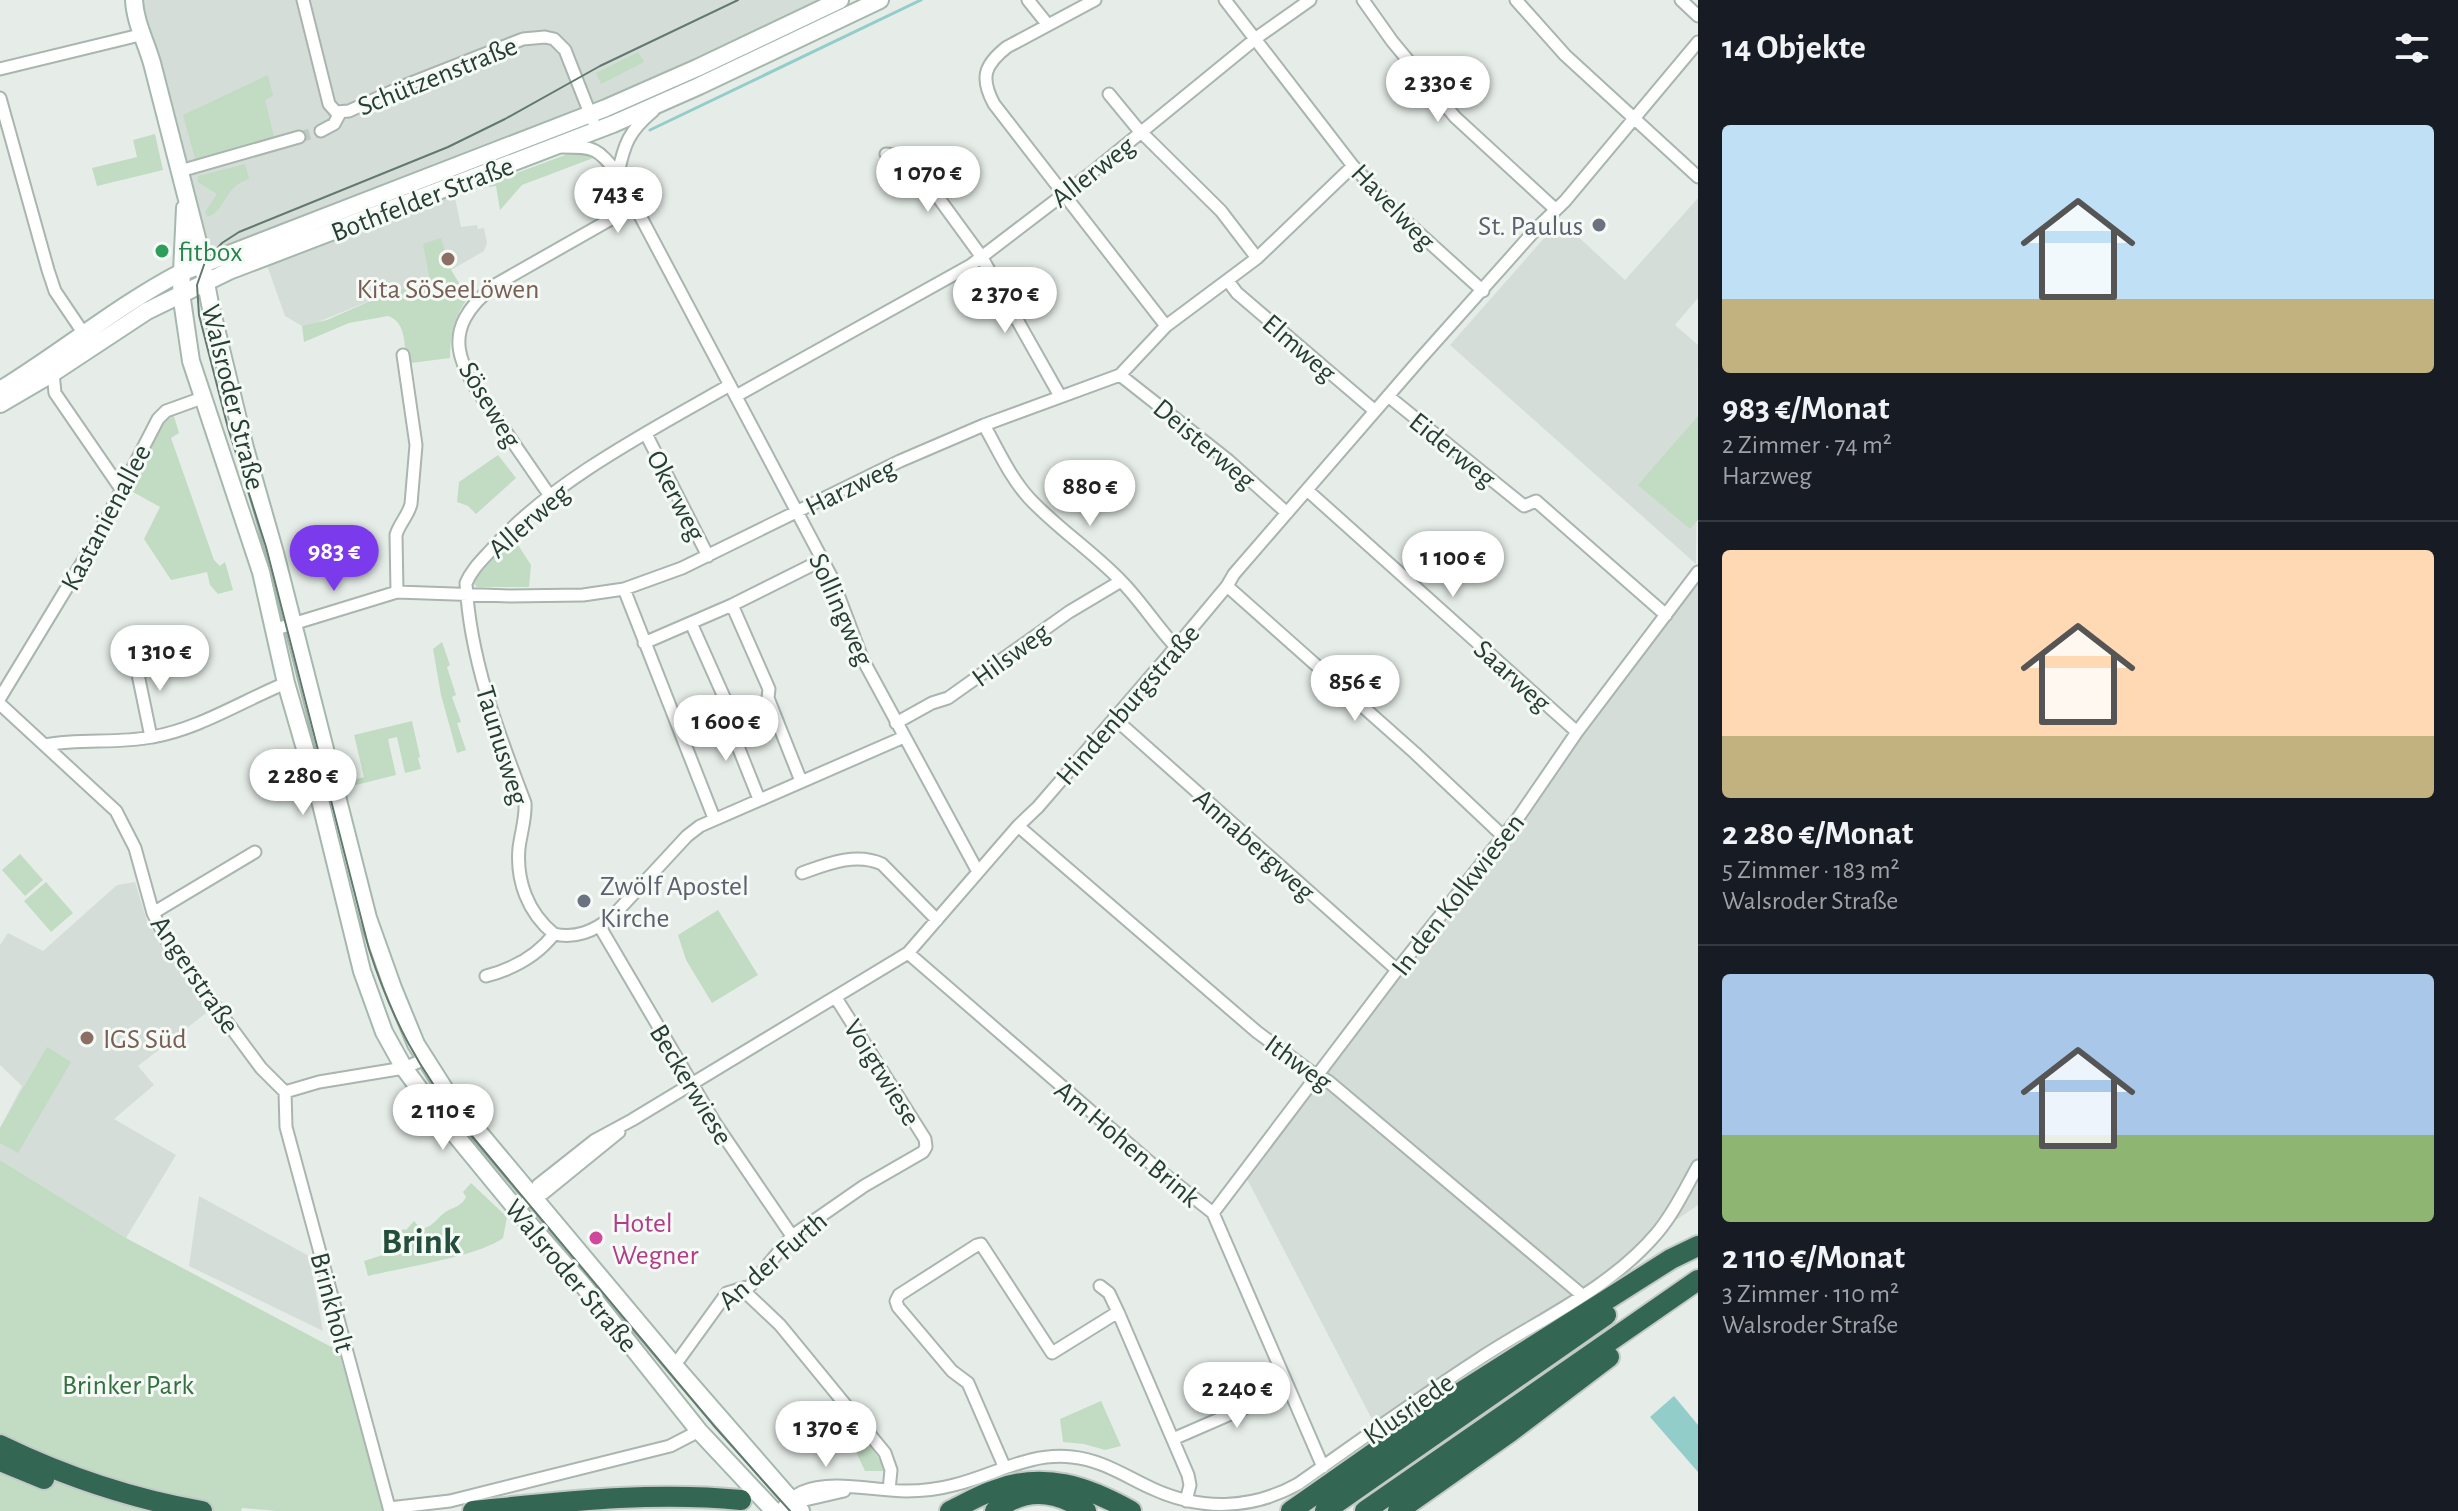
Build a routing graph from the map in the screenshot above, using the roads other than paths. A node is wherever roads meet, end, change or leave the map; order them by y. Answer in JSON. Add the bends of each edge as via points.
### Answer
{"nodes":[{"id":1,"x":136,"y":0,"type":"edge"},
{"id":2,"x":303,"y":0,"type":"edge"},
{"id":3,"x":840,"y":0,"type":"edge"},
{"id":4,"x":880,"y":0,"type":"edge"},
{"id":5,"x":1028,"y":0,"type":"edge"},
{"id":6,"x":1095,"y":0,"type":"edge"},
{"id":7,"x":1225,"y":0,"type":"edge"},
{"id":8,"x":1310,"y":0,"type":"edge"},
{"id":9,"x":1363,"y":0,"type":"edge"},
{"id":10,"x":1516,"y":0,"type":"edge"},
{"id":11,"x":1681,"y":0,"type":"edge"},
{"id":12,"x":1698,"y":16,"type":"edge"},
{"id":13,"x":1048,"y":25,"type":"junction"},
{"id":14,"x":144,"y":34,"type":"junction"},
{"id":15,"x":1255,"y":39,"type":"junction"},
{"id":16,"x":1698,"y":42,"type":"edge"},
{"id":17,"x":0,"y":69,"type":"edge"},
{"id":18,"x":1109,"y":94,"type":"dead end"},
{"id":19,"x":0,"y":98,"type":"edge"},
{"id":20,"x":663,"y":103,"type":"junction"},
{"id":21,"x":340,"y":113,"type":"junction"},
{"id":22,"x":590,"y":115,"type":"junction"},
{"id":23,"x":1634,"y":118,"type":"junction"},
{"id":24,"x":321,"y":131,"type":"tunnel mouth"},
{"id":25,"x":597,"y":131,"type":"junction"},
{"id":26,"x":1142,"y":132,"type":"junction"},
{"id":27,"x":299,"y":137,"type":"tunnel mouth"},
{"id":28,"x":558,"y":147,"type":"junction"},
{"id":29,"x":886,"y":154,"type":"dead end"},
{"id":30,"x":1353,"y":166,"type":"junction"},
{"id":31,"x":180,"y":171,"type":"junction"},
{"id":32,"x":618,"y":174,"type":"junction"},
{"id":33,"x":1698,"y":177,"type":"edge"},
{"id":34,"x":1064,"y":193,"type":"junction"},
{"id":35,"x":186,"y":195,"type":"junction"},
{"id":36,"x":634,"y":206,"type":"junction"},
{"id":37,"x":1555,"y":209,"type":"junction"},
{"id":38,"x":981,"y":256,"type":"junction"},
{"id":39,"x":1257,"y":258,"type":"junction"},
{"id":40,"x":202,"y":264,"type":"junction"},
{"id":41,"x":180,"y":273,"type":"junction"},
{"id":42,"x":206,"y":281,"type":"junction"},
{"id":43,"x":1228,"y":281,"type":"junction"},
{"id":44,"x":1483,"y":291,"type":"junction"},
{"id":45,"x":181,"y":293,"type":"junction"},
{"id":46,"x":1166,"y":326,"type":"junction"},
{"id":47,"x":84,"y":334,"type":"junction"},
{"id":48,"x":403,"y":355,"type":"dead end"},
{"id":49,"x":53,"y":373,"type":"junction"},
{"id":50,"x":1120,"y":375,"type":"junction"},
{"id":51,"x":0,"y":390,"type":"edge"},
{"id":52,"x":733,"y":390,"type":"junction"},
{"id":53,"x":1060,"y":396,"type":"junction"},
{"id":54,"x":1388,"y":396,"type":"junction"},
{"id":55,"x":202,"y":398,"type":"junction"},
{"id":56,"x":0,"y":404,"type":"edge"},
{"id":57,"x":1375,"y":411,"type":"junction"},
{"id":58,"x":984,"y":425,"type":"junction"},
{"id":59,"x":646,"y":434,"type":"junction"},
{"id":60,"x":121,"y":489,"type":"junction"},
{"id":61,"x":1307,"y":490,"type":"junction"},
{"id":62,"x":550,"y":496,"type":"junction"},
{"id":63,"x":797,"y":512,"type":"junction"},
{"id":64,"x":1287,"y":513,"type":"junction"},
{"id":65,"x":708,"y":556,"type":"junction"},
{"id":66,"x":822,"y":560,"type":"junction"},
{"id":67,"x":1698,"y":572,"type":"edge"},
{"id":68,"x":1121,"y":581,"type":"junction"},
{"id":69,"x":1227,"y":586,"type":"junction"},
{"id":70,"x":624,"y":589,"type":"junction"},
{"id":71,"x":397,"y":592,"type":"junction"},
{"id":72,"x":467,"y":593,"type":"junction"},
{"id":73,"x":732,"y":605,"type":"junction"},
{"id":74,"x":1666,"y":615,"type":"junction"},
{"id":75,"x":691,"y":623,"type":"junction"},
{"id":76,"x":294,"y":625,"type":"junction"},
{"id":77,"x":273,"y":630,"type":"junction"},
{"id":78,"x":644,"y":643,"type":"junction"},
{"id":79,"x":1176,"y":647,"type":"junction"},
{"id":80,"x":134,"y":655,"type":"dead end"},
{"id":81,"x":286,"y":683,"type":"junction"},
{"id":82,"x":0,"y":701,"type":"edge"},
{"id":83,"x":1114,"y":718,"type":"junction"},
{"id":84,"x":896,"y":723,"type":"junction"},
{"id":85,"x":1577,"y":732,"type":"junction"},
{"id":86,"x":151,"y":737,"type":"junction"},
{"id":87,"x":904,"y":737,"type":"junction"},
{"id":88,"x":45,"y":745,"type":"junction"},
{"id":89,"x":801,"y":781,"type":"junction"},
{"id":90,"x":759,"y":799,"type":"junction"},
{"id":91,"x":714,"y":818,"type":"junction"},
{"id":92,"x":1018,"y":826,"type":"junction"},
{"id":93,"x":1504,"y":837,"type":"junction"},
{"id":94,"x":255,"y":852,"type":"dead end"},
{"id":95,"x":978,"y":872,"type":"junction"},
{"id":96,"x":802,"y":873,"type":"dead end"},
{"id":97,"x":153,"y":913,"type":"junction"},
{"id":98,"x":937,"y":920,"type":"junction"},
{"id":99,"x":600,"y":927,"type":"junction"},
{"id":100,"x":554,"y":934,"type":"junction"},
{"id":101,"x":908,"y":953,"type":"junction"},
{"id":102,"x":1397,"y":970,"type":"junction"},
{"id":103,"x":486,"y":976,"type":"dead end"},
{"id":104,"x":836,"y":998,"type":"junction"},
{"id":105,"x":425,"y":1059,"type":"junction"},
{"id":106,"x":404,"y":1068,"type":"junction"},
{"id":107,"x":1318,"y":1076,"type":"junction"},
{"id":108,"x":692,"y":1084,"type":"junction"},
{"id":109,"x":285,"y":1092,"type":"junction"},
{"id":110,"x":926,"y":1147,"type":"joint"},
{"id":111,"x":1698,"y":1166,"type":"edge"},
{"id":112,"x":534,"y":1195,"type":"junction"},
{"id":113,"x":517,"y":1210,"type":"junction"},
{"id":114,"x":1213,"y":1213,"type":"junction"},
{"id":115,"x":792,"y":1236,"type":"junction"},
{"id":116,"x":1698,"y":1249,"type":"edge"},
{"id":117,"x":1698,"y":1280,"type":"edge"},
{"id":118,"x":1100,"y":1286,"type":"dead end"},
{"id":119,"x":742,"y":1289,"type":"junction"},
{"id":120,"x":1698,"y":1289,"type":"edge"},
{"id":121,"x":1582,"y":1295,"type":"junction"},
{"id":122,"x":1118,"y":1312,"type":"junction"},
{"id":123,"x":673,"y":1364,"type":"junction"},
{"id":124,"x":1288,"y":1389,"type":"junction"},
{"id":125,"x":699,"y":1431,"type":"junction"},
{"id":126,"x":1173,"y":1439,"type":"junction"},
{"id":127,"x":0,"y":1445,"type":"edge"},
{"id":128,"x":0,"y":1461,"type":"edge"},
{"id":129,"x":1004,"y":1466,"type":"junction"},
{"id":130,"x":1323,"y":1467,"type":"junction"},
{"id":131,"x":860,"y":1488,"type":"junction"},
{"id":132,"x":889,"y":1490,"type":"junction"},
{"id":133,"x":837,"y":1493,"type":"junction"},
{"id":134,"x":741,"y":1500,"type":"dead end"},
{"id":135,"x":1186,"y":1501,"type":"junction"},
{"id":136,"x":787,"y":1508,"type":"edge"},
{"id":137,"x":1293,"y":1508,"type":"edge"},
{"id":138,"x":390,"y":1509,"type":"edge"},
{"id":139,"x":140,"y":1511,"type":"edge"},
{"id":140,"x":202,"y":1511,"type":"edge"},
{"id":141,"x":473,"y":1511,"type":"edge"},
{"id":142,"x":817,"y":1511,"type":"edge"},
{"id":143,"x":950,"y":1511,"type":"edge"},
{"id":144,"x":995,"y":1511,"type":"edge"},
{"id":145,"x":1086,"y":1511,"type":"edge"},
{"id":146,"x":1131,"y":1511,"type":"edge"},
{"id":147,"x":1325,"y":1511,"type":"edge"},
{"id":148,"x":1365,"y":1511,"type":"edge"},
{"id":149,"x":1398,"y":1511,"type":"edge"}],
"edges":[{"from":1,"to":14,"type":"main road","name":"Walsroder Straße","via":[[147,23]]},
{"from":2,"to":21,"type":"street","name":"Schützenstraße","via":[[329,104]]},
{"from":3,"to":22,"type":"main road","name":"Bothfelder Straße"},
{"from":4,"to":20,"type":"main road","name":"Bothfelder Straße"},
{"from":5,"to":13,"type":"street"},
{"from":6,"to":13,"type":"street"},
{"from":7,"to":15,"type":"street","name":"Havelweg"},
{"from":8,"to":15,"type":"street","name":"Allerweg"},
{"from":9,"to":37,"type":"street","via":[[1455,117]]},
{"from":10,"to":23,"type":"street","via":[[1565,55]]},
{"from":11,"to":12,"type":"street"},
{"from":13,"to":34,"type":"street","via":[[996,56],[984,78],[994,104]]},
{"from":14,"to":17,"type":"street"},
{"from":14,"to":31,"type":"main road","name":"Walsroder Straße"},
{"from":15,"to":26,"type":"street","name":"Allerweg"},
{"from":15,"to":30,"type":"street","name":"Havelweg"},
{"from":16,"to":23,"type":"street"},
{"from":18,"to":26,"type":"street"},
{"from":19,"to":47,"type":"street","via":[[55,291]]},
{"from":20,"to":25,"type":"main road","name":"Bothfelder Straße"},
{"from":20,"to":32,"type":"street","via":[[631,132]]},
{"from":21,"to":22,"type":"street","name":"Schützenstraße","via":[[535,37],[554,39],[565,50]]},
{"from":21,"to":24,"type":"street"},
{"from":22,"to":25,"type":"street","name":"Schützenstraße"},
{"from":22,"to":40,"type":"main road","name":"Bothfelder Straße"},
{"from":23,"to":33,"type":"street"},
{"from":23,"to":37,"type":"street","name":"Hindenburgstraße"},
{"from":25,"to":28,"type":"main road","name":"Bothfelder Straße"},
{"from":26,"to":34,"type":"street","name":"Allerweg"},
{"from":26,"to":39,"type":"street","via":[[1221,211]]},
{"from":27,"to":31,"type":"street"},
{"from":28,"to":32,"type":"street","name":"Sollingweg","via":[[589,147]]},
{"from":28,"to":42,"type":"main road","name":"Bothfelder Straße"},
{"from":29,"to":38,"type":"street","via":[[908,156]]},
{"from":30,"to":39,"type":"street","name":"Harzweg"},
{"from":30,"to":44,"type":"street","name":"Havelweg"},
{"from":31,"to":35,"type":"main road","name":"Walsroder Straße"},
{"from":32,"to":36,"type":"street","name":"Sollingweg"},
{"from":34,"to":38,"type":"street","name":"Allerweg"},
{"from":34,"to":46,"type":"street"},
{"from":35,"to":40,"type":"main road","name":"Walsroder Straße"},
{"from":35,"to":41,"type":"main road","name":"Walsroder Straße"},
{"from":36,"to":52,"type":"street","name":"Sollingweg"},
{"from":36,"to":62,"type":"street","name":"Söseweg","via":[[495,285],[461,327],[459,353],[468,377]]},
{"from":37,"to":44,"type":"street","name":"Hindenburgstraße"},
{"from":38,"to":52,"type":"street","name":"Allerweg","via":[[956,275]]},
{"from":38,"to":53,"type":"street"},
{"from":39,"to":43,"type":"street","name":"Harzweg"},
{"from":40,"to":41,"type":"main road","name":"Bothfelder Straße"},
{"from":40,"to":42,"type":"main road","name":"Walsroder Straße"},
{"from":41,"to":45,"type":"main road","name":"Walsroder Straße"},
{"from":41,"to":47,"type":"main road","name":"Bothfelder Straße"},
{"from":42,"to":45,"type":"main road","name":"Bothfelder Straße"},
{"from":42,"to":76,"type":"main road","name":"Walsroder Straße"},
{"from":43,"to":46,"type":"street","name":"Harzweg"},
{"from":43,"to":57,"type":"street","name":"Elmweg"},
{"from":44,"to":54,"type":"street","name":"Hindenburgstraße"},
{"from":45,"to":49,"type":"main road","name":"Bothfelder Straße"},
{"from":45,"to":55,"type":"main road","name":"Walsroder Straße"},
{"from":46,"to":50,"type":"street","name":"Harzweg"},
{"from":47,"to":51,"type":"main road","name":"Bothfelder Straße"},
{"from":48,"to":71,"type":"street","via":[[416,445],[409,513],[396,535]]},
{"from":49,"to":56,"type":"main road","name":"Bothfelder Straße"},
{"from":49,"to":60,"type":"street","via":[[55,393]]},
{"from":50,"to":53,"type":"street","name":"Harzweg"},
{"from":50,"to":64,"type":"street","name":"Deisterweg"},
{"from":52,"to":59,"type":"street","name":"Allerweg"},
{"from":52,"to":63,"type":"street","name":"Sollingweg"},
{"from":53,"to":58,"type":"street","name":"Harzweg"},
{"from":54,"to":57,"type":"street","name":"Hindenburgstraße"},
{"from":54,"to":74,"type":"street","name":"Eiderweg","via":[[1524,506],[1536,501]]},
{"from":55,"to":60,"type":"street","name":"Kastanienallee","via":[[163,413]]},
{"from":55,"to":77,"type":"main road","name":"Walsroder Straße","via":[[253,546]]},
{"from":57,"to":61,"type":"street","name":"Hindenburgstraße"},
{"from":58,"to":63,"type":"street","name":"Harzweg"},
{"from":58,"to":68,"type":"street","via":[[1029,497]]},
{"from":59,"to":62,"type":"street","name":"Allerweg"},
{"from":59,"to":65,"type":"street","name":"Okerweg"},
{"from":60,"to":82,"type":"street","name":"Kastanienallee"},
{"from":61,"to":64,"type":"street","name":"Hindenburgstraße"},
{"from":61,"to":85,"type":"street","name":"Saarweg"},
{"from":62,"to":72,"type":"street","name":"Allerweg","via":[[506,532],[470,573]]},
{"from":63,"to":65,"type":"street","name":"Harzweg"},
{"from":63,"to":66,"type":"street","name":"Sollingweg"},
{"from":64,"to":69,"type":"street","name":"Hindenburgstraße"},
{"from":65,"to":70,"type":"street","name":"Harzweg"},
{"from":66,"to":73,"type":"street"},
{"from":66,"to":84,"type":"street","name":"Sollingweg","via":[[862,658]]},
{"from":67,"to":74,"type":"street","name":"In den Kolkwiesen"},
{"from":68,"to":79,"type":"street"},
{"from":68,"to":84,"type":"street","name":"Hilsweg","via":[[948,698]]},
{"from":69,"to":79,"type":"street","name":"Hindenburgstraße"},
{"from":69,"to":93,"type":"street"},
{"from":70,"to":72,"type":"street","name":"Harzweg","via":[[557,596]]},
{"from":70,"to":78,"type":"street"},
{"from":71,"to":72,"type":"street","name":"Harzweg"},
{"from":71,"to":76,"type":"street","name":"Harzweg"},
{"from":72,"to":100,"type":"street","name":"Taunusweg","via":[[480,673],[525,803],[520,876],[529,905]]},
{"from":73,"to":75,"type":"street"},
{"from":73,"to":89,"type":"street"},
{"from":74,"to":85,"type":"street","name":"In den Kolkwiesen"},
{"from":75,"to":78,"type":"street"},
{"from":75,"to":90,"type":"street","via":[[728,706],[725,714]]},
{"from":76,"to":77,"type":"street","name":"Harzweg"},
{"from":76,"to":105,"type":"main road","name":"Walsroder Straße","via":[[375,941]]},
{"from":77,"to":81,"type":"main road","name":"Walsroder Straße"},
{"from":78,"to":91,"type":"street"},
{"from":79,"to":83,"type":"street","name":"Hindenburgstraße"},
{"from":80,"to":86,"type":"street"},
{"from":81,"to":86,"type":"street"},
{"from":81,"to":106,"type":"main road","name":"Walsroder Straße","via":[[369,994]]},
{"from":82,"to":88,"type":"street","name":"Angerstraße"},
{"from":83,"to":92,"type":"street","name":"Hindenburgstraße"},
{"from":83,"to":102,"type":"street","name":"Annabergweg"},
{"from":84,"to":87,"type":"street","name":"Sollingweg"},
{"from":85,"to":93,"type":"street","name":"In den Kolkwiesen"},
{"from":86,"to":88,"type":"street"},
{"from":87,"to":89,"type":"street"},
{"from":87,"to":95,"type":"street","name":"Sollingweg"},
{"from":88,"to":97,"type":"street","name":"Angerstraße","via":[[109,803],[124,824]]},
{"from":89,"to":90,"type":"street"},
{"from":90,"to":91,"type":"street"},
{"from":91,"to":99,"type":"street","via":[[687,836]]},
{"from":92,"to":95,"type":"street","name":"Hindenburgstraße"},
{"from":92,"to":107,"type":"street","name":"Ithweg","via":[[1257,1032]]},
{"from":93,"to":102,"type":"street","name":"In den Kolkwiesen"},
{"from":94,"to":97,"type":"street"},
{"from":95,"to":98,"type":"street","name":"Hindenburgstraße"},
{"from":96,"to":98,"type":"street","via":[[843,860],[875,860]]},
{"from":97,"to":109,"type":"street","name":"Angerstraße","via":[[194,978]]},
{"from":98,"to":101,"type":"street","name":"Hindenburgstraße"},
{"from":99,"to":100,"type":"street","via":[[566,937]]},
{"from":99,"to":108,"type":"street","name":"Beckerwiese"},
{"from":100,"to":103,"type":"street","via":[[527,959]]},
{"from":101,"to":104,"type":"street","name":"Hindenburgstraße"},
{"from":101,"to":114,"type":"street","name":"Am Hohen Brink"},
{"from":102,"to":107,"type":"street","name":"In den Kolkwiesen"},
{"from":104,"to":108,"type":"street","name":"Hindenburgstraße"},
{"from":104,"to":110,"type":"street","name":"Voigtwiese"},
{"from":105,"to":106,"type":"street"},
{"from":105,"to":112,"type":"main road","name":"Walsroder Straße","via":[[451,1099]]},
{"from":106,"to":109,"type":"street"},
{"from":106,"to":113,"type":"main road","name":"Walsroder Straße"},
{"from":107,"to":114,"type":"street","name":"In den Kolkwiesen"},
{"from":107,"to":121,"type":"street","name":"Ithweg"},
{"from":108,"to":112,"type":"street","name":"Hindenburgstraße","via":[[605,1133],[538,1185]]},
{"from":108,"to":115,"type":"street","name":"Beckerwiese"},
{"from":109,"to":138,"type":"street","name":"Brinkholt","via":[[286,1127]]},
{"from":110,"to":115,"type":"street","name":"An der Furth"},
{"from":111,"to":121,"type":"street","name":"Klusriede","via":[[1656,1234]]},
{"from":112,"to":113,"type":"street","name":"Hindenburgstraße"},
{"from":112,"to":123,"type":"main road","name":"Walsroder Straße"},
{"from":113,"to":125,"type":"main road","name":"Walsroder Straße"},
{"from":114,"to":124,"type":"street","name":"Am Hohen Brink"},
{"from":115,"to":119,"type":"street","name":"An der Furth"},
{"from":116,"to":137,"type":"highway","via":[[1671,1259],[1458,1394]]},
{"from":116,"to":147,"type":"highway"},
{"from":117,"to":148,"type":"highway"},
{"from":118,"to":122,"type":"street"},
{"from":119,"to":123,"type":"street","name":"An der Furth","via":[[727,1293]]},
{"from":119,"to":132,"type":"street","via":[[780,1325],[885,1453],[891,1470]]},
{"from":120,"to":149,"type":"highway"},
{"from":121,"to":130,"type":"street","name":"Klusriede"},
{"from":122,"to":126,"type":"street"},
{"from":122,"to":129,"type":"street","via":[[1052,1353],[981,1244],[899,1295],[898,1307],[968,1383]]},
{"from":123,"to":136,"type":"main road","name":"Walsroder Straße"},
{"from":124,"to":126,"type":"street"},
{"from":124,"to":130,"type":"street","name":"Am Hohen Brink"},
{"from":125,"to":136,"type":"main road","name":"Walsroder Straße"},
{"from":125,"to":138,"type":"street","via":[[670,1446],[464,1497]]},
{"from":126,"to":135,"type":"street","via":[[1188,1475]]},
{"from":127,"to":140,"type":"highway","via":[[112,1489]]},
{"from":128,"to":139,"type":"highway"},
{"from":129,"to":132,"type":"street","name":"Klusriede","via":[[955,1485]]},
{"from":129,"to":135,"type":"street","name":"Klusriede","via":[[1036,1458],[1085,1459]]},
{"from":130,"to":135,"type":"street","name":"Klusriede","via":[[1284,1492],[1252,1502]]},
{"from":131,"to":132,"type":"street","name":"Klusriede"},
{"from":131,"to":133,"type":"street","name":"Klusriede"},
{"from":131,"to":136,"type":"street","name":"Klusriede","via":[[805,1491]]},
{"from":133,"to":136,"type":"street","name":"Klusriede"},
{"from":133,"to":142,"type":"street","name":"Klusriede"},
{"from":134,"to":141,"type":"highway","via":[[612,1498]]},
{"from":143,"to":146,"type":"highway","via":[[1001,1488],[1044,1481],[1073,1484]]},
{"from":144,"to":145,"type":"highway","via":[[1019,1496],[1043,1493]]}]}
